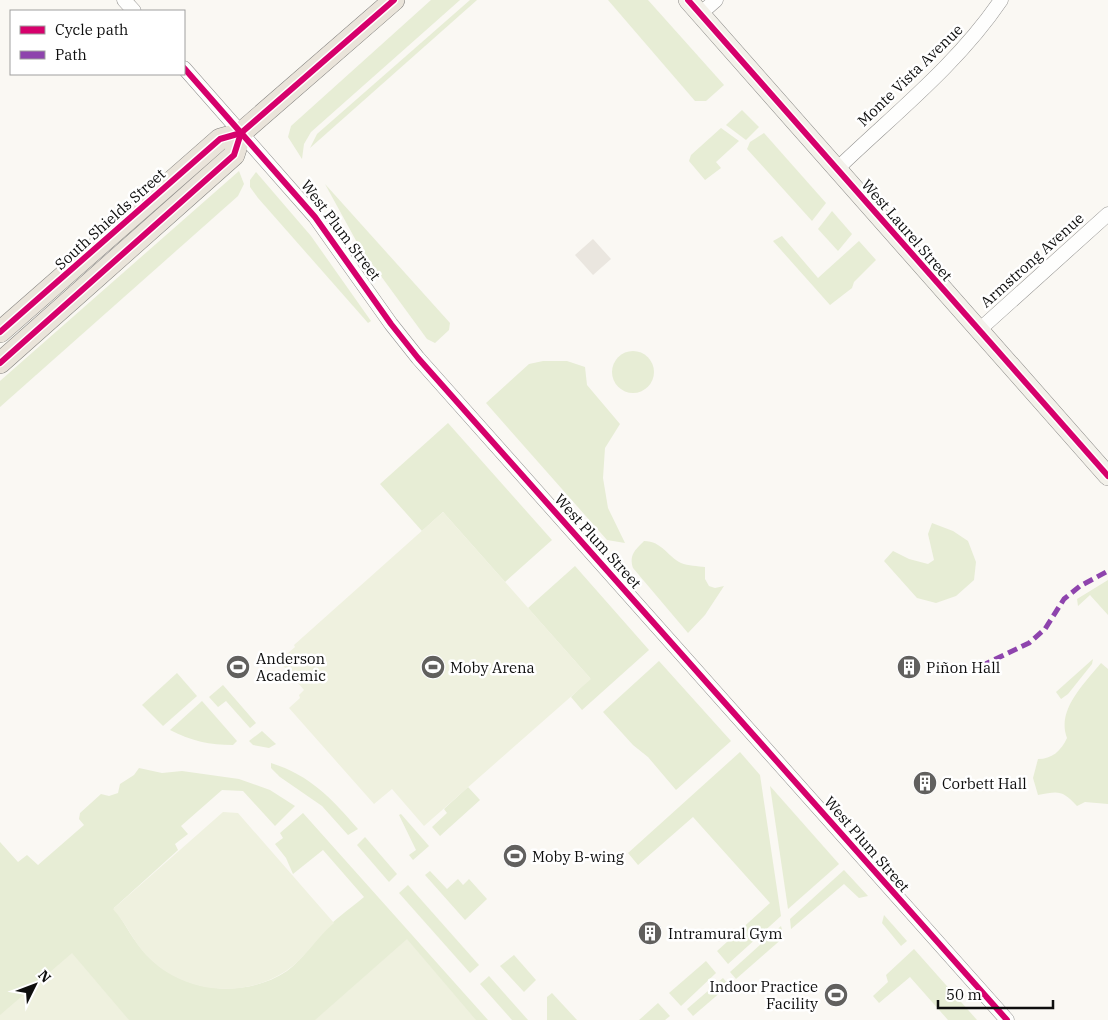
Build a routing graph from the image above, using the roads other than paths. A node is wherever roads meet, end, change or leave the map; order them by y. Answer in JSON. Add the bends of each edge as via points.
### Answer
{"nodes":[{"id":1,"x":124,"y":0,"type":"edge"},
{"id":2,"x":394,"y":0,"type":"edge"},
{"id":3,"x":688,"y":0,"type":"edge"},
{"id":4,"x":716,"y":0,"type":"edge"},
{"id":5,"x":1001,"y":0,"type":"edge"},
{"id":6,"x":133,"y":10,"type":"edge"},
{"id":7,"x":700,"y":14,"type":"junction"},
{"id":8,"x":185,"y":69,"type":"edge"},
{"id":9,"x":241,"y":133,"type":"junction"},
{"id":10,"x":836,"y":169,"type":"junction"},
{"id":11,"x":1108,"y":214,"type":"edge"},
{"id":12,"x":978,"y":331,"type":"junction"},
{"id":13,"x":0,"y":332,"type":"edge"},
{"id":14,"x":0,"y":363,"type":"edge"},
{"id":15,"x":1108,"y":476,"type":"edge"},
{"id":16,"x":1006,"y":1020,"type":"edge"}],
"edges":[{"from":1,"to":6,"type":"street"},
{"from":2,"to":9,"type":"main road","name":"South Shields Street"},
{"from":3,"to":7,"type":"main road","name":"West Laurel Street"},
{"from":4,"to":7,"type":"street"},
{"from":5,"to":10,"type":"street","name":"Monte Vista Avenue","via":[[959,54]]},
{"from":7,"to":10,"type":"main road","name":"West Laurel Street"},
{"from":8,"to":9,"type":"street","name":"West Plum Street"},
{"from":9,"to":13,"type":"main road","name":"South Shields Street","via":[[220,138]]},
{"from":9,"to":14,"type":"main road","name":"South Shields Street","via":[[234,155]]},
{"from":9,"to":16,"type":"street","name":"West Plum Street","via":[[315,217],[418,358]]},
{"from":10,"to":12,"type":"main road","name":"West Laurel Street"},
{"from":11,"to":12,"type":"street","name":"Armstrong Avenue"},
{"from":12,"to":15,"type":"main road","name":"West Laurel Street"}]}
